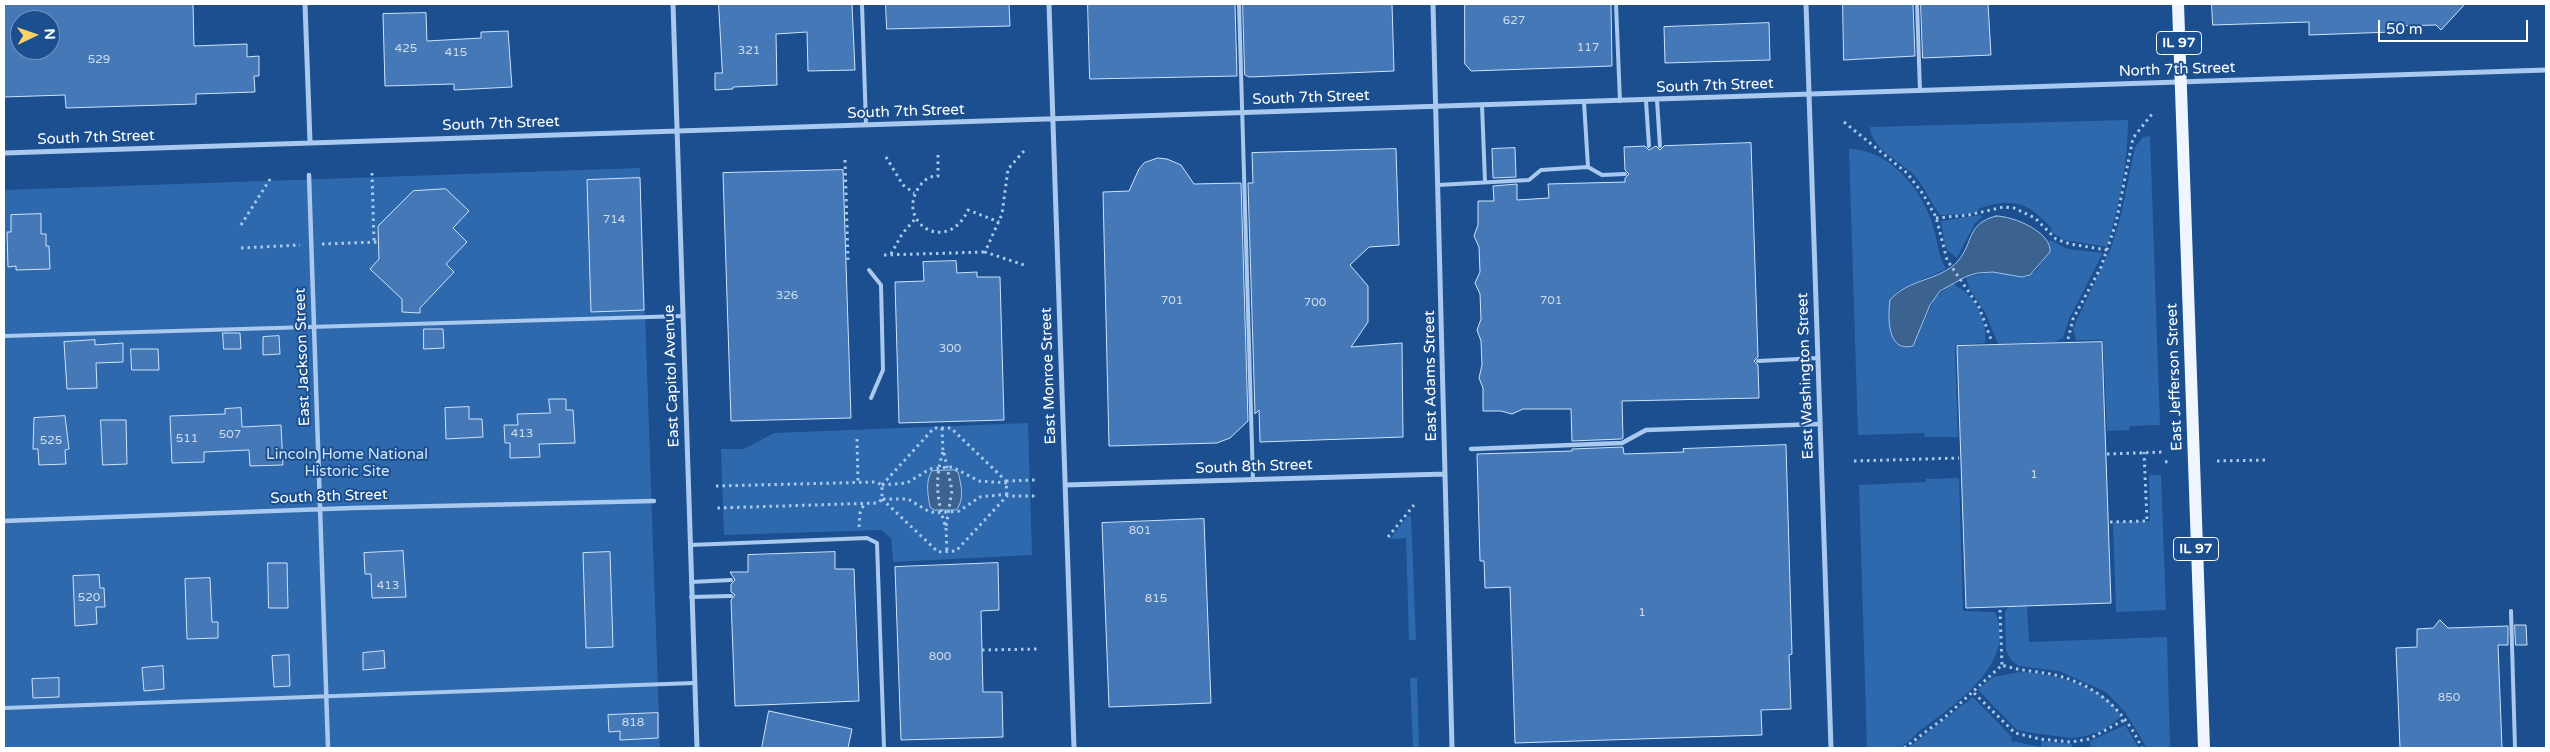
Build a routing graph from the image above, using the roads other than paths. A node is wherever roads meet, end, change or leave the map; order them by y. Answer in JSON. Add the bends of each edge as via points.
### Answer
{"nodes":[{"id":1,"x":305,"y":4,"type":"edge"},
{"id":2,"x":673,"y":4,"type":"edge"},
{"id":3,"x":862,"y":4,"type":"edge"},
{"id":4,"x":1050,"y":4,"type":"edge"},
{"id":5,"x":1239,"y":4,"type":"edge"},
{"id":6,"x":1433,"y":4,"type":"edge"},
{"id":7,"x":1616,"y":4,"type":"edge"},
{"id":8,"x":1806,"y":4,"type":"edge"},
{"id":9,"x":1917,"y":4,"type":"edge"},
{"id":10,"x":2178,"y":4,"type":"edge"},
{"id":11,"x":2546,"y":70,"type":"edge"},
{"id":12,"x":2181,"y":83,"type":"junction"},
{"id":13,"x":1920,"y":91,"type":"junction"},
{"id":14,"x":1809,"y":95,"type":"junction"},
{"id":15,"x":1657,"y":100,"type":"junction"},
{"id":16,"x":1620,"y":101,"type":"junction"},
{"id":17,"x":1646,"y":101,"type":"junction"},
{"id":18,"x":1584,"y":102,"type":"junction"},
{"id":19,"x":1482,"y":105,"type":"junction"},
{"id":20,"x":1436,"y":107,"type":"junction"},
{"id":21,"x":1242,"y":113,"type":"junction"},
{"id":22,"x":1053,"y":119,"type":"junction"},
{"id":23,"x":866,"y":126,"type":"junction"},
{"id":24,"x":677,"y":132,"type":"junction"},
{"id":25,"x":310,"y":142,"type":"junction"},
{"id":26,"x":1649,"y":146,"type":"dead end"},
{"id":27,"x":1660,"y":146,"type":"dead end"},
{"id":28,"x":4,"y":153,"type":"edge"},
{"id":29,"x":1588,"y":167,"type":"junction"},
{"id":30,"x":1625,"y":174,"type":"dead end"},
{"id":31,"x":309,"y":175,"type":"dead end"},
{"id":32,"x":1485,"y":182,"type":"junction"},
{"id":33,"x":1438,"y":185,"type":"junction"},
{"id":34,"x":869,"y":270,"type":"dead end"},
{"id":35,"x":682,"y":316,"type":"junction"},
{"id":36,"x":314,"y":327,"type":"junction"},
{"id":37,"x":4,"y":336,"type":"edge"},
{"id":38,"x":1818,"y":358,"type":"junction"},
{"id":39,"x":1758,"y":361,"type":"dead end"},
{"id":40,"x":871,"y":398,"type":"dead end"},
{"id":41,"x":1820,"y":424,"type":"junction"},
{"id":42,"x":1471,"y":449,"type":"dead end"},
{"id":43,"x":1445,"y":474,"type":"junction"},
{"id":44,"x":1253,"y":480,"type":"junction"},
{"id":45,"x":1065,"y":485,"type":"junction"},
{"id":46,"x":654,"y":501,"type":"dead end"},
{"id":47,"x":321,"y":510,"type":"junction"},
{"id":48,"x":4,"y":521,"type":"edge"},
{"id":49,"x":690,"y":545,"type":"junction"},
{"id":50,"x":731,"y":580,"type":"dead end"},
{"id":51,"x":691,"y":582,"type":"junction"},
{"id":52,"x":731,"y":596,"type":"dead end"},
{"id":53,"x":691,"y":598,"type":"junction"},
{"id":54,"x":2511,"y":611,"type":"dead end"},
{"id":55,"x":694,"y":683,"type":"junction"},
{"id":56,"x":326,"y":697,"type":"junction"},
{"id":57,"x":4,"y":708,"type":"edge"},
{"id":58,"x":328,"y":748,"type":"edge"},
{"id":59,"x":697,"y":748,"type":"edge"},
{"id":60,"x":884,"y":748,"type":"edge"},
{"id":61,"x":1074,"y":748,"type":"edge"},
{"id":62,"x":1452,"y":748,"type":"edge"},
{"id":63,"x":1831,"y":748,"type":"edge"},
{"id":64,"x":2204,"y":748,"type":"edge"},
{"id":65,"x":2515,"y":748,"type":"edge"}],
"edges":[{"from":1,"to":25,"type":"street"},
{"from":2,"to":24,"type":"street","name":"East Capitol Avenue"},
{"from":3,"to":23,"type":"lane"},
{"from":4,"to":22,"type":"street","name":"East Monroe Street"},
{"from":5,"to":21,"type":"lane"},
{"from":6,"to":20,"type":"street","name":"East Adams Street"},
{"from":7,"to":16,"type":"lane"},
{"from":8,"to":14,"type":"street","name":"East Washington Street"},
{"from":9,"to":13,"type":"lane"},
{"from":10,"to":12,"type":"main road","name":"East Jefferson Street","number":"IL 97"},
{"from":11,"to":12,"type":"street","name":"North 7th Street"},
{"from":12,"to":13,"type":"street","name":"North 7th Street"},
{"from":12,"to":64,"type":"main road","name":"East Jefferson Street","number":"IL 97"},
{"from":13,"to":14,"type":"street","name":"North 7th Street"},
{"from":14,"to":15,"type":"street","name":"South 7th Street"},
{"from":14,"to":38,"type":"street","name":"East Washington Street"},
{"from":15,"to":17,"type":"street","name":"South 7th Street"},
{"from":15,"to":27,"type":"lane"},
{"from":16,"to":17,"type":"street","name":"South 7th Street"},
{"from":16,"to":18,"type":"street","name":"South 7th Street"},
{"from":17,"to":26,"type":"lane"},
{"from":18,"to":19,"type":"street","name":"South 7th Street"},
{"from":18,"to":29,"type":"lane"},
{"from":19,"to":20,"type":"street","name":"South 7th Street"},
{"from":19,"to":32,"type":"lane"},
{"from":20,"to":21,"type":"street","name":"South 7th Street"},
{"from":20,"to":33,"type":"street","name":"East Adams Street"},
{"from":21,"to":22,"type":"street","name":"South 7th Street"},
{"from":21,"to":44,"type":"lane"},
{"from":22,"to":23,"type":"street","name":"South 7th Street"},
{"from":22,"to":45,"type":"street","name":"East Monroe Street"},
{"from":23,"to":24,"type":"street","name":"South 7th Street"},
{"from":24,"to":25,"type":"street","name":"South 7th Street"},
{"from":24,"to":35,"type":"street","name":"East Capitol Avenue"},
{"from":25,"to":28,"type":"street","name":"South 7th Street"},
{"from":29,"to":30,"type":"lane","via":[[1602,174]]},
{"from":29,"to":32,"type":"lane","via":[[1541,170],[1529,180]]},
{"from":31,"to":36,"type":"street","name":"East Jackson Street"},
{"from":32,"to":33,"type":"lane"},
{"from":33,"to":43,"type":"street","name":"East Adams Street"},
{"from":34,"to":40,"type":"lane","via":[[882,284],[883,370]]},
{"from":35,"to":36,"type":"lane"},
{"from":35,"to":49,"type":"street","name":"East Capitol Avenue"},
{"from":36,"to":37,"type":"lane"},
{"from":36,"to":47,"type":"street","name":"East Jackson Street"},
{"from":38,"to":39,"type":"lane"},
{"from":38,"to":41,"type":"street","name":"East Washington Street"},
{"from":41,"to":42,"type":"street","via":[[1646,430],[1622,443]]},
{"from":41,"to":63,"type":"street","name":"East Washington Street"},
{"from":43,"to":44,"type":"street","name":"South 8th Street"},
{"from":43,"to":62,"type":"street","name":"East Adams Street"},
{"from":44,"to":45,"type":"street","name":"South 8th Street"},
{"from":45,"to":61,"type":"street","name":"East Monroe Street"},
{"from":46,"to":47,"type":"street","name":"South 8th Street"},
{"from":47,"to":48,"type":"street","name":"South 8th Street"},
{"from":47,"to":56,"type":"street","name":"East Jackson Street"},
{"from":49,"to":51,"type":"street","name":"East Capitol Avenue"},
{"from":49,"to":60,"type":"lane","via":[[859,538],[877,543]]},
{"from":50,"to":51,"type":"lane"},
{"from":51,"to":53,"type":"street","name":"East Capitol Avenue"},
{"from":52,"to":53,"type":"lane"},
{"from":53,"to":55,"type":"street","name":"East Capitol Avenue"},
{"from":54,"to":65,"type":"lane"},
{"from":55,"to":56,"type":"lane"},
{"from":55,"to":59,"type":"street","name":"East Capitol Avenue"},
{"from":56,"to":57,"type":"lane"},
{"from":56,"to":58,"type":"street","name":"East Jackson Street"}]}
